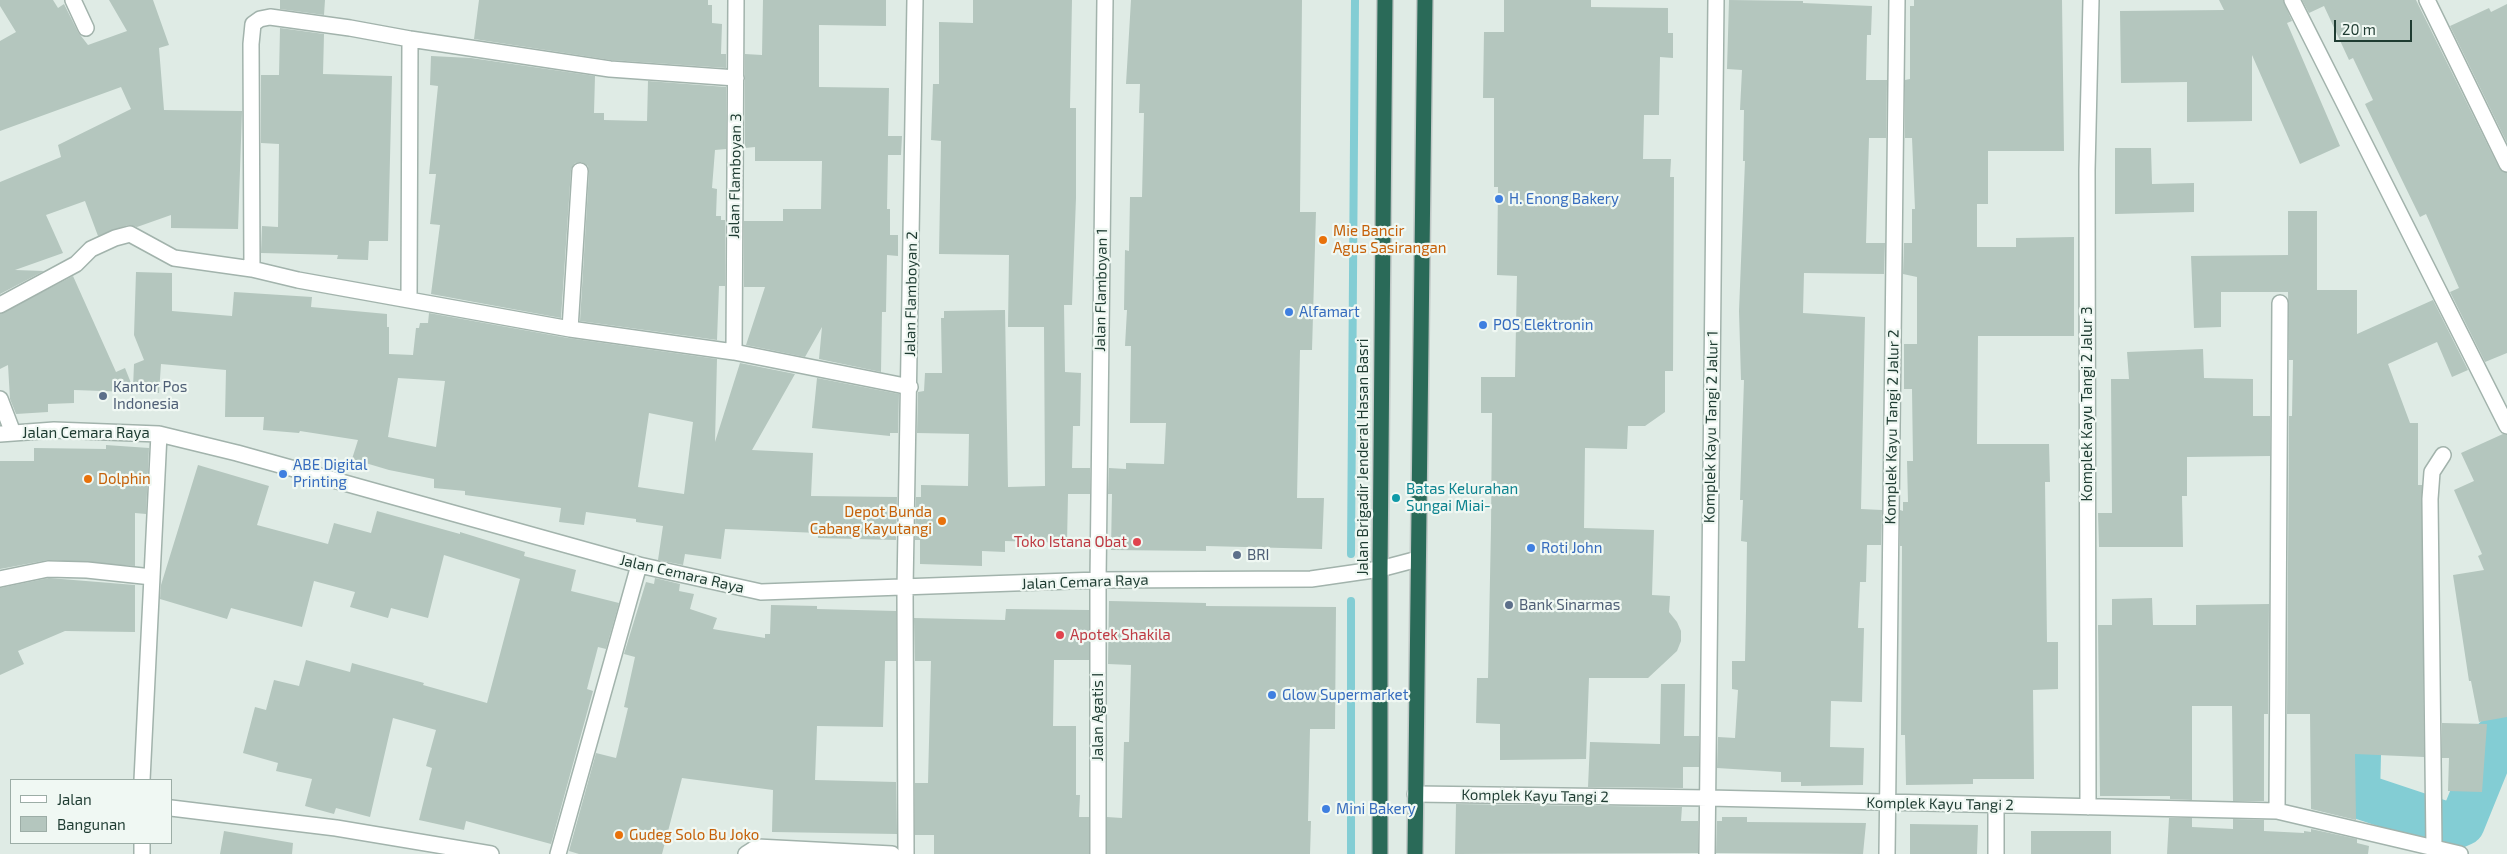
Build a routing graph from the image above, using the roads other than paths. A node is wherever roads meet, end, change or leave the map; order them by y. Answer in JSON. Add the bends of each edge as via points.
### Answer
{"nodes":[{"id":1,"x":74,"y":0,"type":"edge"},
{"id":2,"x":736,"y":0,"type":"edge"},
{"id":3,"x":915,"y":0,"type":"edge"},
{"id":4,"x":1105,"y":0,"type":"edge"},
{"id":5,"x":1385,"y":0,"type":"edge"},
{"id":6,"x":1425,"y":0,"type":"edge"},
{"id":7,"x":1716,"y":0,"type":"edge"},
{"id":8,"x":1897,"y":0,"type":"edge"},
{"id":9,"x":2090,"y":0,"type":"edge"},
{"id":10,"x":2292,"y":0,"type":"edge"},
{"id":11,"x":2428,"y":0,"type":"edge"},
{"id":12,"x":86,"y":28,"type":"dead end"},
{"id":13,"x":410,"y":39,"type":"junction"},
{"id":14,"x":736,"y":78,"type":"junction"},
{"id":15,"x":2507,"y":164,"type":"edge"},
{"id":16,"x":580,"y":171,"type":"dead end"},
{"id":17,"x":252,"y":269,"type":"junction"},
{"id":18,"x":409,"y":299,"type":"junction"},
{"id":19,"x":2280,"y":303,"type":"dead end"},
{"id":20,"x":0,"y":305,"type":"edge"},
{"id":21,"x":570,"y":329,"type":"junction"},
{"id":22,"x":734,"y":352,"type":"junction"},
{"id":23,"x":910,"y":387,"type":"junction"},
{"id":24,"x":0,"y":399,"type":"edge"},
{"id":25,"x":2507,"y":426,"type":"edge"},
{"id":26,"x":6,"y":433,"type":"edge"},
{"id":27,"x":159,"y":434,"type":"junction"},
{"id":28,"x":2443,"y":455,"type":"dead end"},
{"id":29,"x":1418,"y":559,"type":"junction"},
{"id":30,"x":639,"y":565,"type":"junction"},
{"id":31,"x":1380,"y":569,"type":"junction"},
{"id":32,"x":152,"y":577,"type":"junction"},
{"id":33,"x":0,"y":579,"type":"edge"},
{"id":34,"x":1098,"y":580,"type":"junction"},
{"id":35,"x":905,"y":589,"type":"junction"},
{"id":36,"x":142,"y":779,"type":"edge"},
{"id":37,"x":1415,"y":794,"type":"junction"},
{"id":38,"x":1708,"y":798,"type":"junction"},
{"id":39,"x":1888,"y":803,"type":"junction"},
{"id":40,"x":1996,"y":805,"type":"junction"},
{"id":41,"x":172,"y":808,"type":"edge"},
{"id":42,"x":2088,"y":808,"type":"junction"},
{"id":43,"x":2278,"y":811,"type":"junction"},
{"id":44,"x":2434,"y":848,"type":"junction"},
{"id":45,"x":2454,"y":853,"type":"edge"},
{"id":46,"x":491,"y":854,"type":"edge"},
{"id":47,"x":558,"y":854,"type":"edge"},
{"id":48,"x":746,"y":854,"type":"edge"},
{"id":49,"x":892,"y":854,"type":"edge"},
{"id":50,"x":906,"y":854,"type":"edge"},
{"id":51,"x":1098,"y":854,"type":"edge"},
{"id":52,"x":1380,"y":854,"type":"edge"},
{"id":53,"x":1415,"y":854,"type":"edge"},
{"id":54,"x":1707,"y":854,"type":"edge"},
{"id":55,"x":1887,"y":854,"type":"edge"},
{"id":56,"x":1996,"y":854,"type":"edge"}],
"edges":[{"from":1,"to":12,"type":"street"},
{"from":2,"to":14,"type":"street","name":"Jalan Flamboyan 3"},
{"from":3,"to":23,"type":"street","name":"Jalan Flamboyan 2"},
{"from":4,"to":34,"type":"street","name":"Jalan Flamboyan 1"},
{"from":5,"to":31,"type":"highway","name":"Jalan Brigadir Jenderal Hasan Basri"},
{"from":6,"to":29,"type":"highway"},
{"from":7,"to":38,"type":"street","name":"Komplek Kayu Tangi 2 Jalur 1"},
{"from":8,"to":39,"type":"street","name":"Komplek Kayu Tangi 2 Jalur 2"},
{"from":9,"to":42,"type":"street","name":"Komplek Kayu Tangi 2 Jalur 3","via":[[2086,170]]},
{"from":10,"to":25,"type":"street"},
{"from":11,"to":15,"type":"street"},
{"from":13,"to":14,"type":"street","via":[[610,69]]},
{"from":13,"to":17,"type":"street","via":[[270,17],[253,24]]},
{"from":13,"to":18,"type":"street"},
{"from":14,"to":22,"type":"street","name":"Jalan Flamboyan 3"},
{"from":16,"to":21,"type":"street"},
{"from":17,"to":18,"type":"street"},
{"from":17,"to":20,"type":"street","via":[[174,258],[130,234],[91,249],[76,264]]},
{"from":18,"to":21,"type":"street"},
{"from":19,"to":43,"type":"street"},
{"from":21,"to":22,"type":"street"},
{"from":22,"to":23,"type":"street"},
{"from":23,"to":35,"type":"street","name":"Jalan Flamboyan 2"},
{"from":24,"to":26,"type":"street"},
{"from":26,"to":27,"type":"street","name":"Jalan Cemara Raya","via":[[102,430]]},
{"from":27,"to":30,"type":"street","name":"Jalan Cemara Raya"},
{"from":27,"to":32,"type":"street"},
{"from":28,"to":44,"type":"street","via":[[2432,472],[2430,499]]},
{"from":29,"to":31,"type":"street","name":"Jalan Cemara Raya"},
{"from":29,"to":37,"type":"highway"},
{"from":30,"to":35,"type":"street","name":"Jalan Cemara Raya","via":[[761,592]]},
{"from":30,"to":47,"type":"street"},
{"from":31,"to":34,"type":"street","name":"Jalan Cemara Raya","via":[[1311,579]]},
{"from":31,"to":52,"type":"highway","name":"Jalan Brigadir Jenderal Hasan Basri"},
{"from":32,"to":33,"type":"street","via":[[48,569]]},
{"from":32,"to":36,"type":"street"},
{"from":34,"to":35,"type":"street","name":"Jalan Cemara Raya"},
{"from":34,"to":51,"type":"street","name":"Jalan Agatis I"},
{"from":35,"to":50,"type":"street","name":"Jalan Flamboyan 2"},
{"from":37,"to":38,"type":"street","name":"Komplek Kayu Tangi 2"},
{"from":37,"to":53,"type":"highway"},
{"from":38,"to":39,"type":"street","name":"Komplek Kayu Tangi 2"},
{"from":38,"to":54,"type":"street","name":"Komplek Kayu Tangi 2 Jalur 1"},
{"from":39,"to":40,"type":"street","name":"Komplek Kayu Tangi 2"},
{"from":39,"to":55,"type":"street","name":"Komplek Kayu Tangi 2 Jalur 2"},
{"from":40,"to":42,"type":"street","name":"Komplek Kayu Tangi 2"},
{"from":40,"to":56,"type":"street"},
{"from":41,"to":46,"type":"street","via":[[336,828]]},
{"from":42,"to":43,"type":"street","name":"Komplek Kayu Tangi 2"},
{"from":43,"to":44,"type":"street","name":"Komplek Kayu Tangi 2"},
{"from":44,"to":45,"type":"street","name":"Komplek Kayu Tangi 2"},
{"from":48,"to":49,"type":"street","via":[[756,847]]}]}
